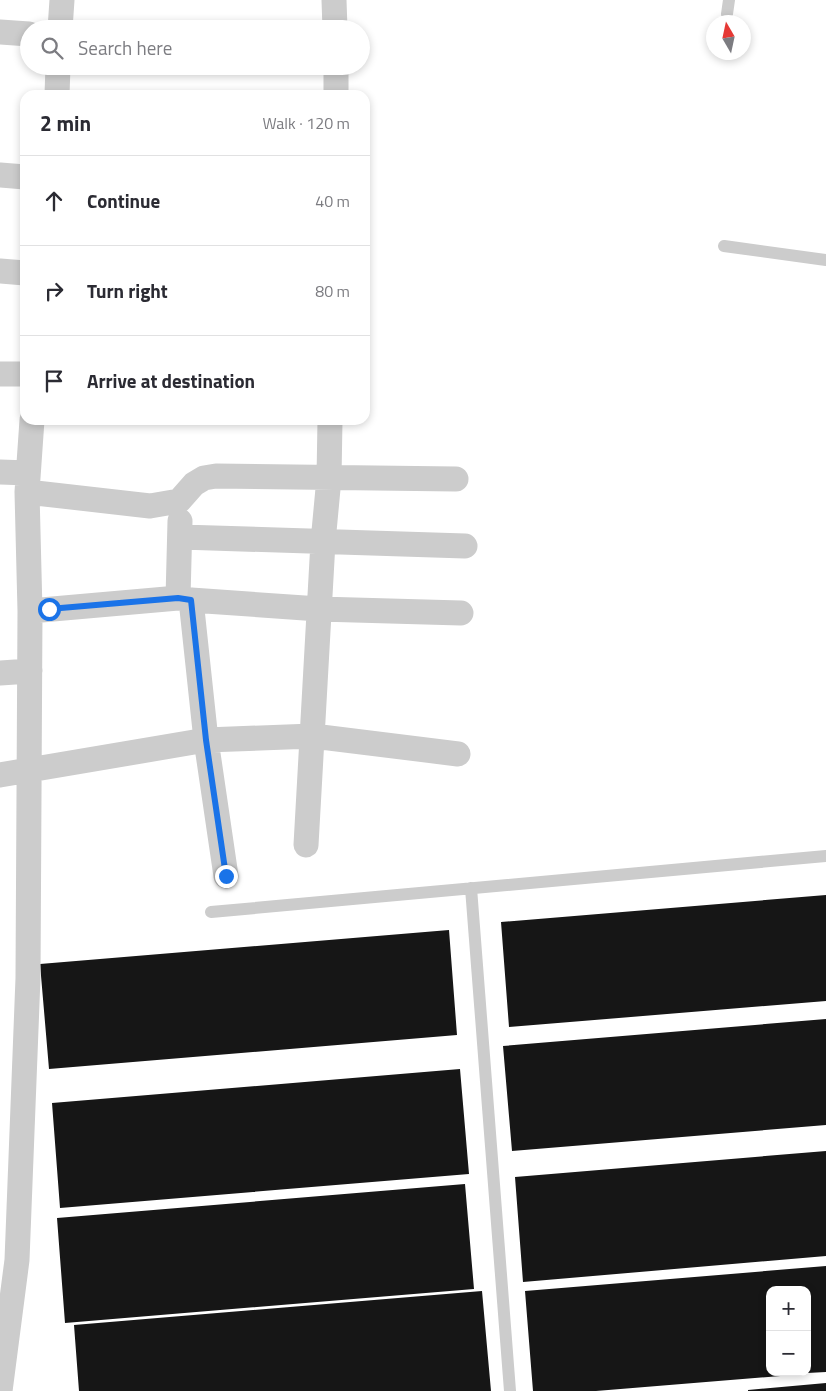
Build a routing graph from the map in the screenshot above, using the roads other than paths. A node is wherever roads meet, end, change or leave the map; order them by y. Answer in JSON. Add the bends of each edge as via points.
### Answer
{"nodes":[{"id":1,"x":62,"y":0,"type":"edge"},
{"id":2,"x":334,"y":0,"type":"edge"},
{"id":3,"x":729,"y":0,"type":"edge"},
{"id":4,"x":727,"y":14,"type":"dead end"},
{"id":5,"x":61,"y":20,"type":"edge"},
{"id":6,"x":335,"y":20,"type":"edge"},
{"id":7,"x":0,"y":32,"type":"edge"},
{"id":8,"x":20,"y":33,"type":"edge"},
{"id":9,"x":58,"y":75,"type":"edge"},
{"id":10,"x":336,"y":75,"type":"edge"},
{"id":11,"x":57,"y":90,"type":"edge"},
{"id":12,"x":336,"y":90,"type":"edge"},
{"id":13,"x":0,"y":175,"type":"edge"},
{"id":14,"x":20,"y":177,"type":"edge"},
{"id":15,"x":724,"y":246,"type":"dead end"},
{"id":16,"x":826,"y":260,"type":"edge"},
{"id":17,"x":0,"y":271,"type":"edge"},
{"id":18,"x":20,"y":273,"type":"edge"},
{"id":19,"x":0,"y":374,"type":"edge"},
{"id":20,"x":20,"y":374,"type":"edge"},
{"id":21,"x":32,"y":425,"type":"edge"},
{"id":22,"x":330,"y":425,"type":"edge"},
{"id":23,"x":0,"y":472,"type":"edge"},
{"id":24,"x":329,"y":478,"type":"junction"},
{"id":25,"x":456,"y":479,"type":"dead end"},
{"id":26,"x":27,"y":482,"type":"junction"},
{"id":27,"x":179,"y":501,"type":"junction"},
{"id":28,"x":181,"y":537,"type":"junction"},
{"id":29,"x":323,"y":542,"type":"junction"},
{"id":30,"x":464,"y":546,"type":"dead end"},
{"id":31,"x":185,"y":599,"type":"junction"},
{"id":32,"x":319,"y":609,"type":"junction"},
{"id":33,"x":30,"y":610,"type":"junction"},
{"id":34,"x":461,"y":613,"type":"dead end"},
{"id":35,"x":30,"y":671,"type":"junction"},
{"id":36,"x":0,"y":673,"type":"edge"},
{"id":37,"x":313,"y":736,"type":"junction"},
{"id":38,"x":206,"y":740,"type":"junction"},
{"id":39,"x":458,"y":754,"type":"dead end"},
{"id":40,"x":30,"y":769,"type":"junction"},
{"id":41,"x":0,"y":775,"type":"edge"},
{"id":42,"x":306,"y":845,"type":"dead end"},
{"id":43,"x":826,"y":856,"type":"edge"},
{"id":44,"x":226,"y":876,"type":"dead end"},
{"id":45,"x":471,"y":888,"type":"junction"},
{"id":46,"x":211,"y":912,"type":"dead end"},
{"id":47,"x":0,"y":1391,"type":"edge"},
{"id":48,"x":510,"y":1391,"type":"edge"}],
"edges":[{"from":1,"to":5,"type":"street"},
{"from":2,"to":6,"type":"street"},
{"from":3,"to":4,"type":"lane"},
{"from":7,"to":8,"type":"street"},
{"from":9,"to":11,"type":"street"},
{"from":10,"to":12,"type":"street"},
{"from":13,"to":14,"type":"street"},
{"from":15,"to":16,"type":"lane"},
{"from":17,"to":18,"type":"street"},
{"from":19,"to":20,"type":"street"},
{"from":21,"to":26,"type":"street"},
{"from":22,"to":24,"type":"street"},
{"from":23,"to":26,"type":"street"},
{"from":24,"to":25,"type":"street"},
{"from":24,"to":27,"type":"street","via":[[216,476],[194,484]]},
{"from":24,"to":29,"type":"street"},
{"from":26,"to":27,"type":"street","via":[[150,506]]},
{"from":26,"to":33,"type":"street"},
{"from":27,"to":28,"type":"street"},
{"from":28,"to":29,"type":"street"},
{"from":28,"to":31,"type":"street"},
{"from":29,"to":30,"type":"street"},
{"from":29,"to":32,"type":"street"},
{"from":31,"to":32,"type":"street"},
{"from":31,"to":33,"type":"street"},
{"from":31,"to":38,"type":"street"},
{"from":32,"to":34,"type":"street"},
{"from":32,"to":37,"type":"street"},
{"from":33,"to":35,"type":"street"},
{"from":35,"to":36,"type":"street"},
{"from":35,"to":40,"type":"street"},
{"from":37,"to":38,"type":"street"},
{"from":37,"to":39,"type":"street"},
{"from":37,"to":42,"type":"street"},
{"from":38,"to":40,"type":"street"},
{"from":38,"to":44,"type":"street"},
{"from":40,"to":41,"type":"street"},
{"from":40,"to":47,"type":"street","via":[[30,930],[21,1198],[18,1260]]},
{"from":43,"to":45,"type":"lane"},
{"from":45,"to":46,"type":"lane"},
{"from":45,"to":48,"type":"lane"}]}
